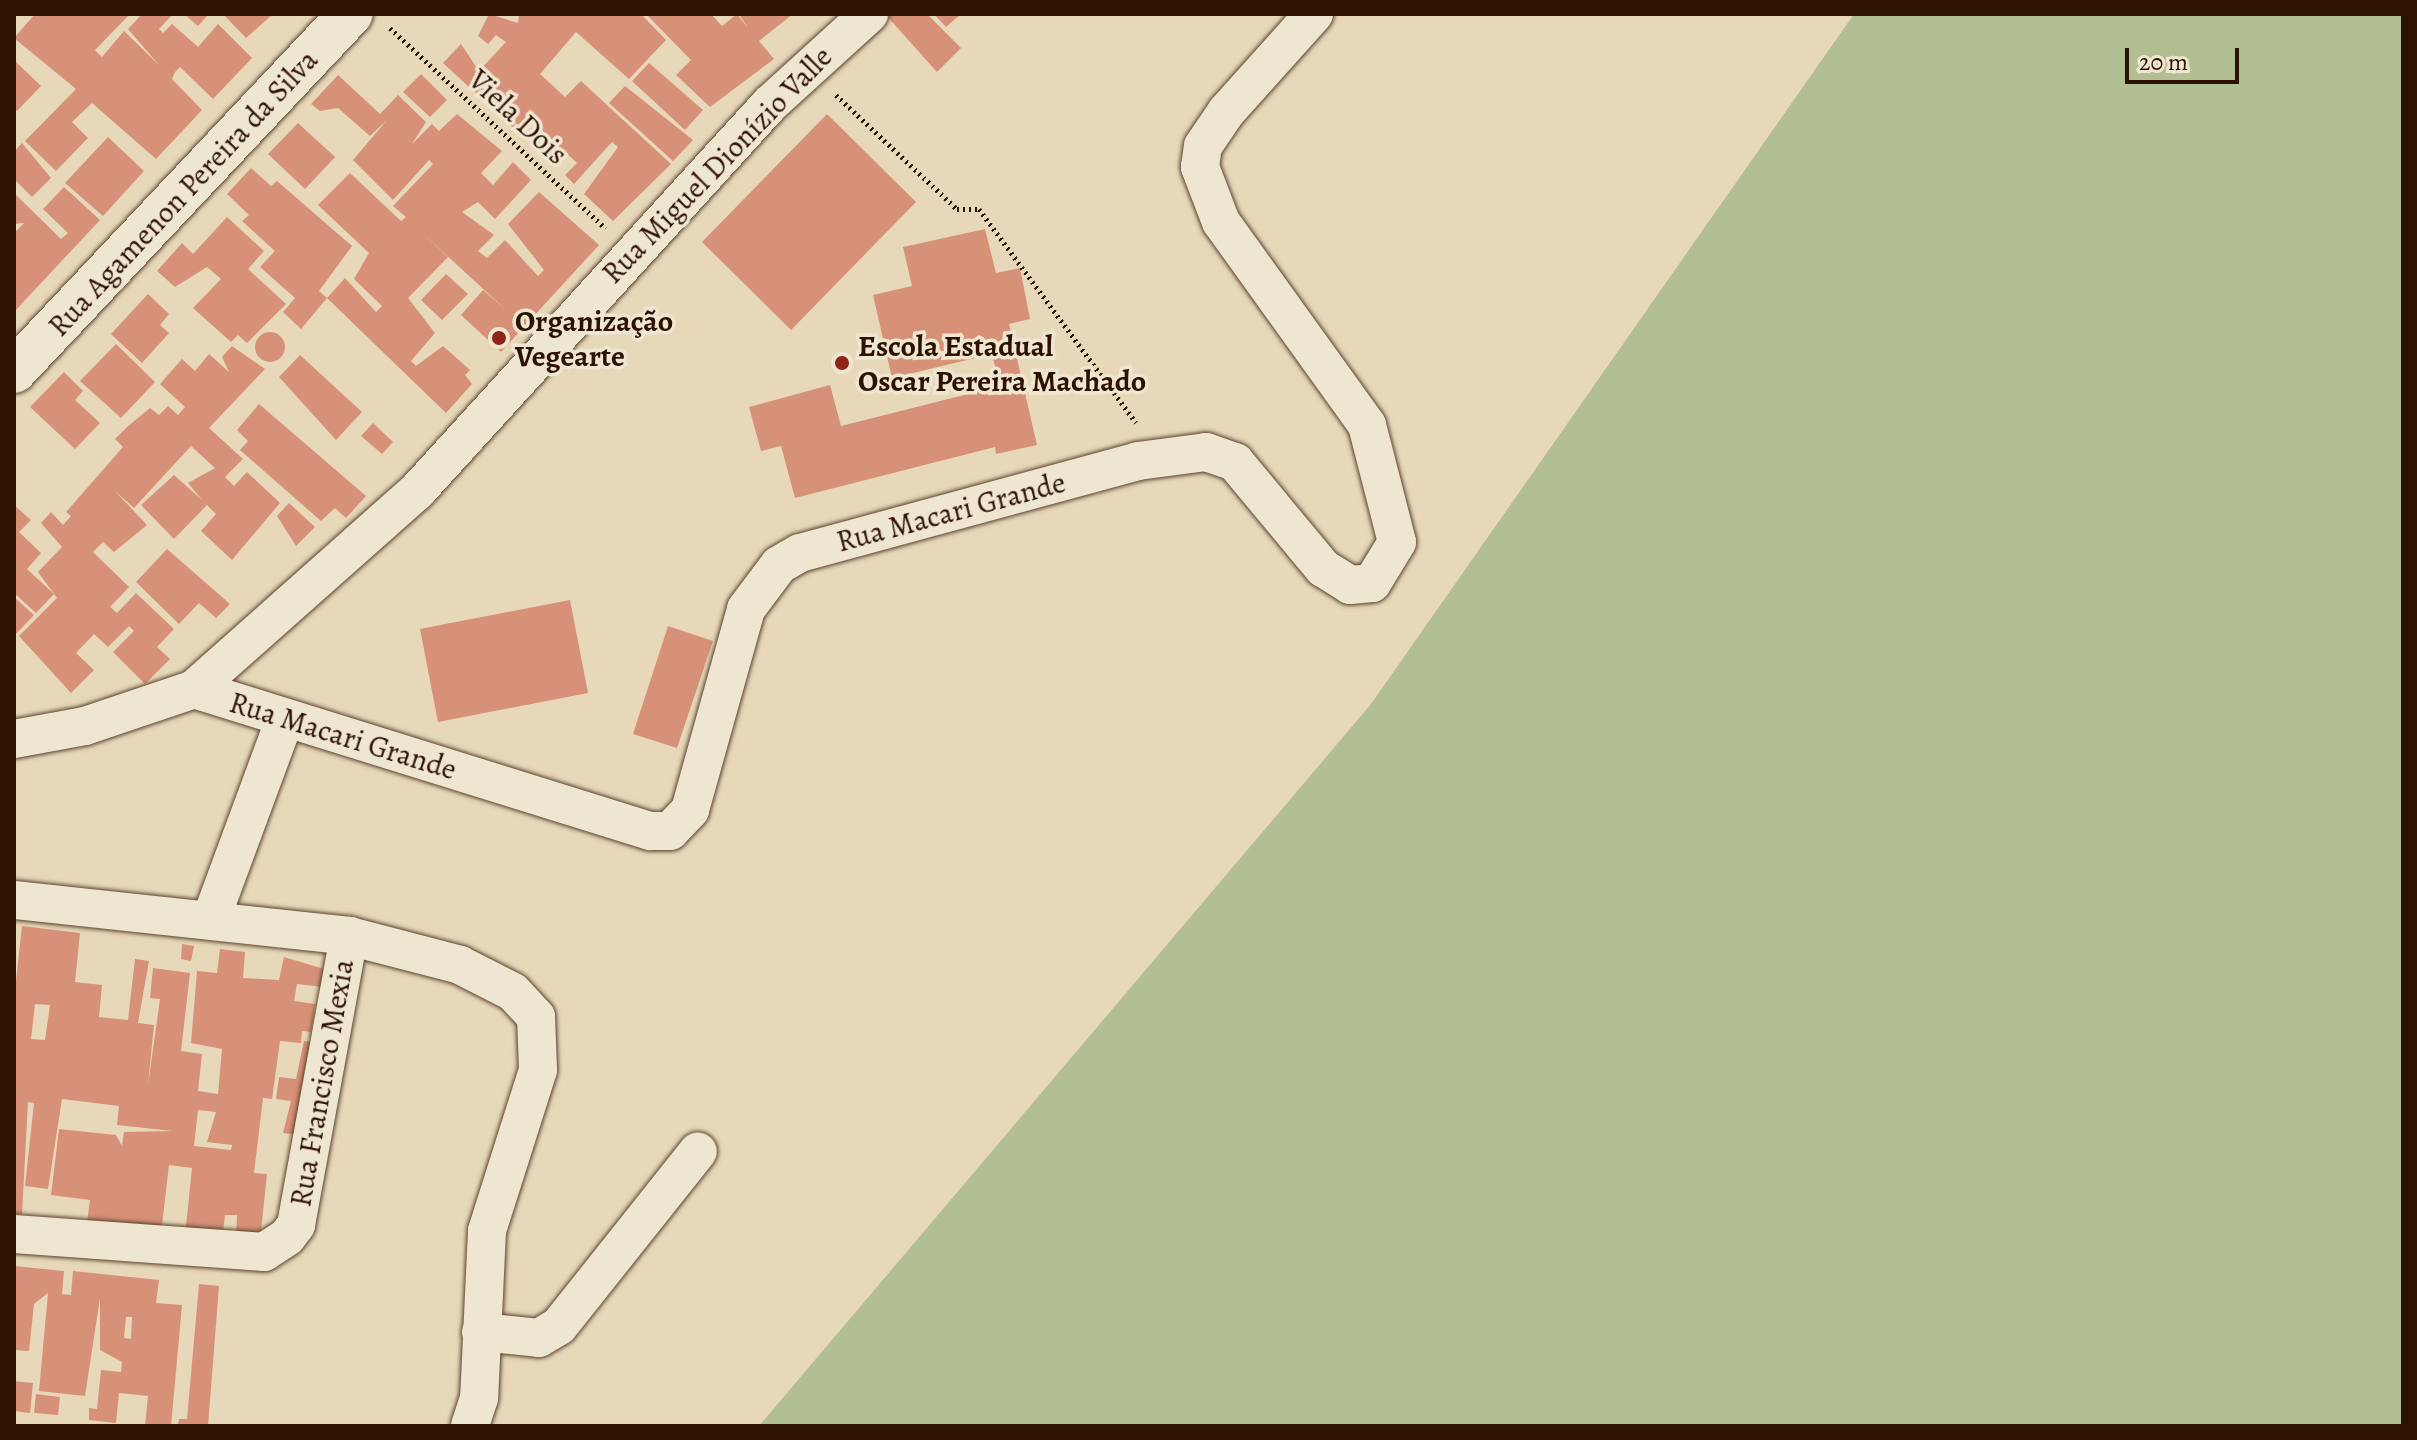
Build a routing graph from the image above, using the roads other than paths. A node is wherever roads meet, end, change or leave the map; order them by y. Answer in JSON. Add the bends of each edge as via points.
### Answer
{"nodes":[{"id":1,"x":869,"y":14,"type":"edge"},
{"id":2,"x":1314,"y":14,"type":"edge"},
{"id":3,"x":369,"y":19,"type":"edge"},
{"id":4,"x":14,"y":371,"type":"edge"},
{"id":5,"x":194,"y":689,"type":"junction"},
{"id":6,"x":285,"y":719,"type":"junction"},
{"id":7,"x":14,"y":739,"type":"edge"},
{"id":8,"x":14,"y":900,"type":"edge"},
{"id":9,"x":212,"y":916,"type":"junction"},
{"id":10,"x":349,"y":936,"type":"junction"},
{"id":11,"x":698,"y":1151,"type":"dead end"},
{"id":12,"x":14,"y":1234,"type":"edge"},
{"id":13,"x":481,"y":1332,"type":"junction"},
{"id":14,"x":470,"y":1426,"type":"edge"}],
"edges":[{"from":1,"to":5,"type":"street","name":"Rua Miguel Dionízio Valle","via":[[807,66],[356,552]]},
{"from":2,"to":6,"type":"street","name":"Rua Macari Grande","via":[[1226,112],[1203,146],[1200,167],[1221,222],[1367,425],[1393,510],[1390,562],[1372,583],[1350,585],[1323,568],[1228,457],[1161,457],[800,553],[779,565],[746,609],[690,810],[670,831],[650,831]]},
{"from":3,"to":4,"type":"street","name":"Rua Agamenon Pereira da Silva"},
{"from":5,"to":6,"type":"street","name":"Rua Macari Grande"},
{"from":5,"to":7,"type":"street","name":"Rua Macari Grande","via":[[85,726]]},
{"from":6,"to":9,"type":"street"},
{"from":8,"to":9,"type":"street"},
{"from":9,"to":10,"type":"street"},
{"from":10,"to":12,"type":"street","name":"Rua Francisco Mexia","via":[[296,1225],[287,1237],[264,1252]]},
{"from":10,"to":13,"type":"street","via":[[460,965],[513,992],[536,1017],[538,1070],[487,1231]]},
{"from":11,"to":13,"type":"street","via":[[559,1326],[539,1338]]},
{"from":13,"to":14,"type":"street"}]}
